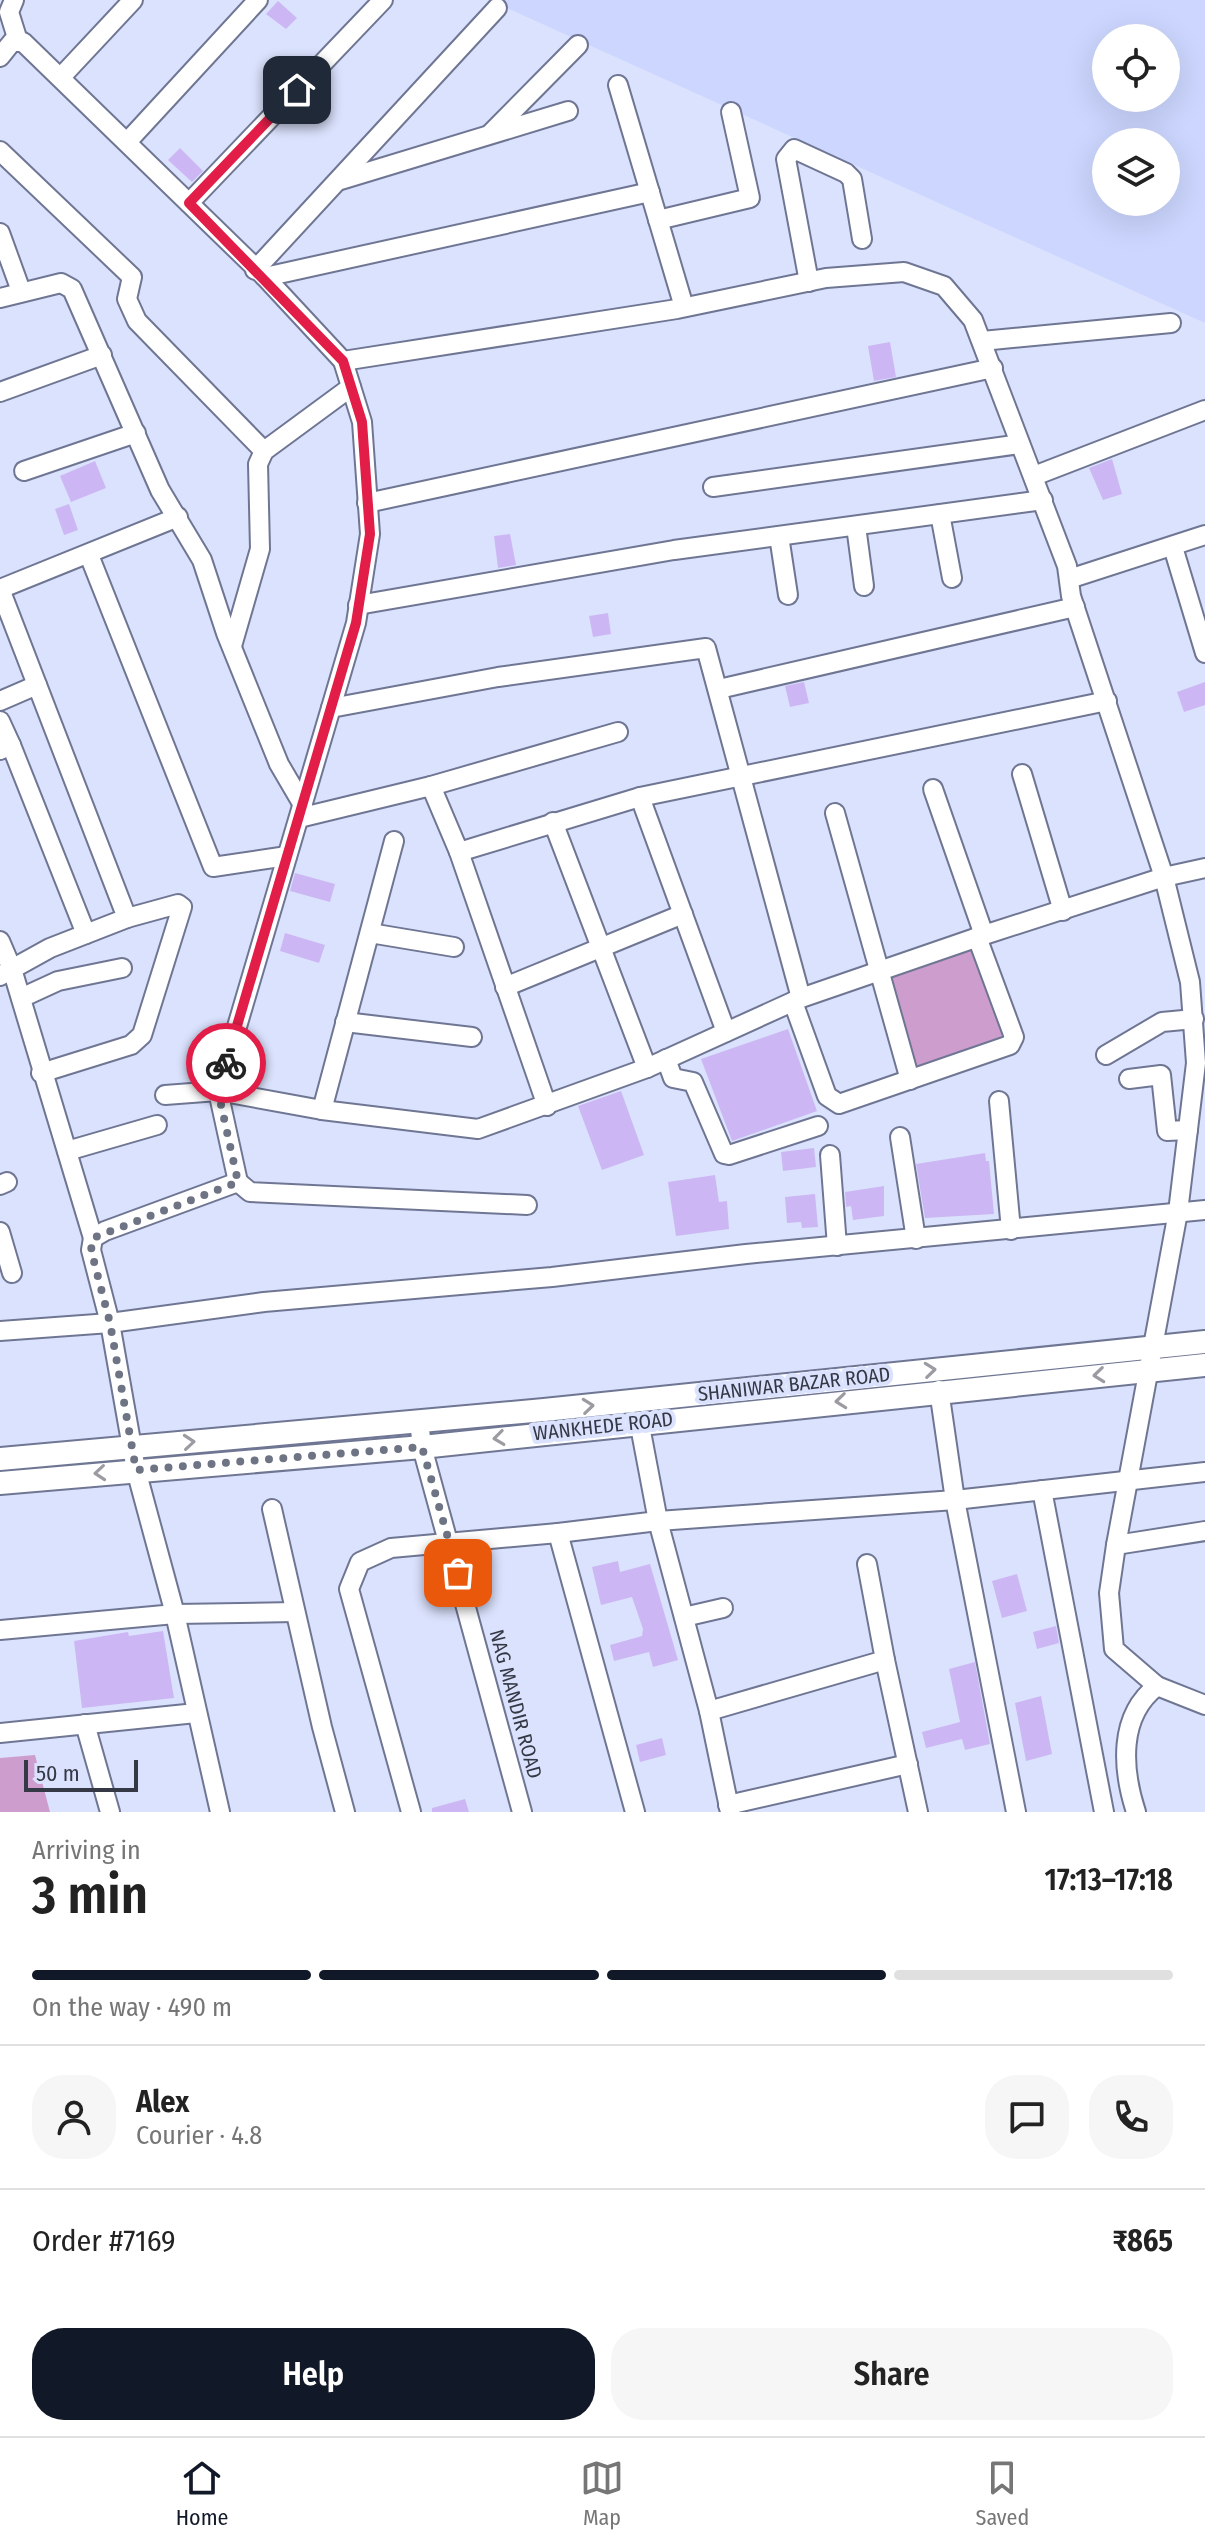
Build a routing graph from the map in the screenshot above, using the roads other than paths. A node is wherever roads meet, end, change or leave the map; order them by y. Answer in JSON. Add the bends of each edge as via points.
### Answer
{"nodes":[{"id":1,"x":14,"y":0,"type":"edge"},
{"id":2,"x":133,"y":0,"type":"edge"},
{"id":3,"x":258,"y":0,"type":"edge"},
{"id":4,"x":383,"y":0,"type":"edge"},
{"id":5,"x":497,"y":8,"type":"dead end"},
{"id":6,"x":18,"y":41,"type":"junction"},
{"id":7,"x":578,"y":45,"type":"dead end"},
{"id":8,"x":0,"y":57,"type":"edge"},
{"id":9,"x":61,"y":77,"type":"junction"},
{"id":10,"x":618,"y":85,"type":"dead end"},
{"id":11,"x":568,"y":111,"type":"dead end"},
{"id":12,"x":731,"y":112,"type":"dead end"},
{"id":13,"x":489,"y":135,"type":"junction"},
{"id":14,"x":128,"y":141,"type":"junction"},
{"id":15,"x":0,"y":151,"type":"edge"},
{"id":16,"x":337,"y":181,"type":"junction"},
{"id":17,"x":650,"y":192,"type":"junction"},
{"id":18,"x":189,"y":203,"type":"junction"},
{"id":19,"x":658,"y":220,"type":"junction"},
{"id":20,"x":0,"y":233,"type":"edge"},
{"id":21,"x":862,"y":239,"type":"dead end"},
{"id":22,"x":260,"y":274,"type":"junction"},
{"id":23,"x":809,"y":282,"type":"junction"},
{"id":24,"x":21,"y":291,"type":"junction"},
{"id":25,"x":0,"y":298,"type":"edge"},
{"id":26,"x":684,"y":307,"type":"junction"},
{"id":27,"x":1171,"y":323,"type":"dead end"},
{"id":28,"x":982,"y":341,"type":"junction"},
{"id":29,"x":102,"y":355,"type":"junction"},
{"id":30,"x":343,"y":361,"type":"junction"},
{"id":31,"x":993,"y":368,"type":"junction"},
{"id":32,"x":351,"y":387,"type":"junction"},
{"id":33,"x":0,"y":392,"type":"edge"},
{"id":34,"x":1205,"y":410,"type":"edge"},
{"id":35,"x":136,"y":433,"type":"junction"},
{"id":36,"x":1020,"y":444,"type":"junction"},
{"id":37,"x":264,"y":451,"type":"junction"},
{"id":38,"x":24,"y":471,"type":"dead end"},
{"id":39,"x":1034,"y":476,"type":"junction"},
{"id":40,"x":713,"y":487,"type":"dead end"},
{"id":41,"x":1043,"y":500,"type":"junction"},
{"id":42,"x":367,"y":503,"type":"junction"},
{"id":43,"x":940,"y":514,"type":"junction"},
{"id":44,"x":178,"y":517,"type":"junction"},
{"id":45,"x":856,"y":526,"type":"junction"},
{"id":46,"x":1205,"y":535,"type":"edge"},
{"id":47,"x":779,"y":536,"type":"junction"},
{"id":48,"x":1173,"y":547,"type":"junction"},
{"id":49,"x":89,"y":555,"type":"junction"},
{"id":50,"x":952,"y":578,"type":"dead end"},
{"id":51,"x":1069,"y":579,"type":"junction"},
{"id":52,"x":864,"y":586,"type":"dead end"},
{"id":53,"x":0,"y":589,"type":"edge"},
{"id":54,"x":788,"y":595,"type":"dead end"},
{"id":55,"x":358,"y":605,"type":"junction"},
{"id":56,"x":1075,"y":607,"type":"junction"},
{"id":57,"x":232,"y":646,"type":"junction"},
{"id":58,"x":1205,"y":653,"type":"edge"},
{"id":59,"x":37,"y":685,"type":"junction"},
{"id":60,"x":719,"y":689,"type":"junction"},
{"id":61,"x":0,"y":701,"type":"edge"},
{"id":62,"x":1107,"y":701,"type":"junction"},
{"id":63,"x":331,"y":708,"type":"junction"},
{"id":64,"x":0,"y":721,"type":"edge"},
{"id":65,"x":618,"y":732,"type":"dead end"},
{"id":66,"x":5,"y":748,"type":"edge"},
{"id":67,"x":1022,"y":774,"type":"dead end"},
{"id":68,"x":740,"y":778,"type":"junction"},
{"id":69,"x":431,"y":786,"type":"junction"},
{"id":70,"x":933,"y":789,"type":"dead end"},
{"id":71,"x":640,"y":797,"type":"junction"},
{"id":72,"x":301,"y":812,"type":"junction"},
{"id":73,"x":835,"y":813,"type":"dead end"},
{"id":74,"x":553,"y":822,"type":"junction"},
{"id":75,"x":394,"y":841,"type":"dead end"},
{"id":76,"x":459,"y":852,"type":"junction"},
{"id":77,"x":287,"y":856,"type":"junction"},
{"id":78,"x":1205,"y":868,"type":"edge"},
{"id":79,"x":1164,"y":877,"type":"junction"},
{"id":80,"x":1063,"y":911,"type":"junction"},
{"id":81,"x":683,"y":914,"type":"junction"},
{"id":82,"x":127,"y":918,"type":"junction"},
{"id":83,"x":370,"y":933,"type":"junction"},
{"id":84,"x":86,"y":934,"type":"junction"},
{"id":85,"x":980,"y":936,"type":"junction"},
{"id":86,"x":0,"y":941,"type":"edge"},
{"id":87,"x":454,"y":947,"type":"dead end"},
{"id":88,"x":599,"y":947,"type":"junction"},
{"id":89,"x":122,"y":968,"type":"dead end"},
{"id":90,"x":882,"y":971,"type":"junction"},
{"id":91,"x":6,"y":972,"type":"edge"},
{"id":92,"x":505,"y":987,"type":"junction"},
{"id":93,"x":21,"y":998,"type":"junction"},
{"id":94,"x":797,"y":1000,"type":"junction"},
{"id":95,"x":1194,"y":1019,"type":"junction"},
{"id":96,"x":345,"y":1022,"type":"junction"},
{"id":97,"x":726,"y":1032,"type":"junction"},
{"id":98,"x":472,"y":1037,"type":"dead end"},
{"id":99,"x":1106,"y":1055,"type":"dead end"},
{"id":100,"x":666,"y":1059,"type":"junction"},
{"id":101,"x":647,"y":1068,"type":"junction"},
{"id":102,"x":41,"y":1073,"type":"junction"},
{"id":103,"x":1129,"y":1079,"type":"dead end"},
{"id":104,"x":910,"y":1080,"type":"junction"},
{"id":105,"x":218,"y":1091,"type":"junction"},
{"id":106,"x":165,"y":1095,"type":"dead end"},
{"id":107,"x":999,"y":1101,"type":"dead end"},
{"id":108,"x":547,"y":1106,"type":"junction"},
{"id":109,"x":1198,"y":1107,"type":"edge"},
{"id":110,"x":322,"y":1110,"type":"junction"},
{"id":111,"x":157,"y":1125,"type":"dead end"},
{"id":112,"x":818,"y":1126,"type":"dead end"},
{"id":113,"x":1188,"y":1130,"type":"junction"},
{"id":114,"x":900,"y":1137,"type":"dead end"},
{"id":115,"x":67,"y":1151,"type":"junction"},
{"id":116,"x":830,"y":1155,"type":"dead end"},
{"id":117,"x":238,"y":1182,"type":"junction"},
{"id":118,"x":527,"y":1205,"type":"dead end"},
{"id":119,"x":1205,"y":1210,"type":"edge"},
{"id":120,"x":1178,"y":1212,"type":"junction"},
{"id":121,"x":1011,"y":1230,"type":"junction"},
{"id":122,"x":0,"y":1232,"type":"edge"},
{"id":123,"x":93,"y":1238,"type":"junction"},
{"id":124,"x":916,"y":1239,"type":"junction"},
{"id":125,"x":837,"y":1246,"type":"junction"},
{"id":126,"x":12,"y":1273,"type":"dead end"},
{"id":127,"x":110,"y":1323,"type":"junction"},
{"id":128,"x":0,"y":1331,"type":"edge"},
{"id":129,"x":1205,"y":1342,"type":"edge"},
{"id":130,"x":1152,"y":1347,"type":"junction"},
{"id":131,"x":1205,"y":1365,"type":"edge"},
{"id":132,"x":1148,"y":1370,"type":"junction"},
{"id":133,"x":939,"y":1390,"type":"junction"},
{"id":134,"x":419,"y":1421,"type":"junction"},
{"id":135,"x":639,"y":1421,"type":"junction"},
{"id":136,"x":132,"y":1447,"type":"junction"},
{"id":137,"x":422,"y":1447,"type":"junction"},
{"id":138,"x":0,"y":1459,"type":"edge"},
{"id":139,"x":136,"y":1470,"type":"junction"},
{"id":140,"x":1205,"y":1472,"type":"edge"},
{"id":141,"x":1131,"y":1479,"type":"junction"},
{"id":142,"x":0,"y":1483,"type":"edge"},
{"id":143,"x":1042,"y":1490,"type":"junction"},
{"id":144,"x":955,"y":1500,"type":"junction"},
{"id":145,"x":272,"y":1509,"type":"dead end"},
{"id":146,"x":658,"y":1521,"type":"junction"},
{"id":147,"x":1205,"y":1531,"type":"edge"},
{"id":148,"x":558,"y":1533,"type":"junction"},
{"id":149,"x":450,"y":1543,"type":"junction"},
{"id":150,"x":1116,"y":1545,"type":"junction"},
{"id":151,"x":867,"y":1564,"type":"dead end"},
{"id":152,"x":723,"y":1608,"type":"dead end"},
{"id":153,"x":295,"y":1612,"type":"junction"},
{"id":154,"x":175,"y":1614,"type":"junction"},
{"id":155,"x":684,"y":1617,"type":"junction"},
{"id":156,"x":0,"y":1630,"type":"edge"},
{"id":157,"x":885,"y":1660,"type":"junction"},
{"id":158,"x":1157,"y":1686,"type":"junction"},
{"id":159,"x":1205,"y":1705,"type":"edge"},
{"id":160,"x":709,"y":1711,"type":"junction"},
{"id":161,"x":196,"y":1713,"type":"junction"},
{"id":162,"x":85,"y":1724,"type":"junction"},
{"id":163,"x":0,"y":1733,"type":"edge"},
{"id":164,"x":908,"y":1764,"type":"junction"},
{"id":165,"x":729,"y":1809,"type":"edge"},
{"id":166,"x":110,"y":1812,"type":"edge"},
{"id":167,"x":220,"y":1812,"type":"edge"},
{"id":168,"x":345,"y":1812,"type":"edge"},
{"id":169,"x":411,"y":1812,"type":"edge"},
{"id":170,"x":522,"y":1812,"type":"edge"},
{"id":171,"x":635,"y":1812,"type":"edge"},
{"id":172,"x":918,"y":1812,"type":"edge"},
{"id":173,"x":1016,"y":1812,"type":"edge"},
{"id":174,"x":1104,"y":1812,"type":"edge"},
{"id":175,"x":1136,"y":1812,"type":"edge"}],
"edges":[{"from":1,"to":6,"type":"street","via":[[9,12]]},
{"from":2,"to":9,"type":"street"},
{"from":3,"to":14,"type":"street"},
{"from":4,"to":18,"type":"street"},
{"from":5,"to":16,"type":"street"},
{"from":6,"to":8,"type":"street"},
{"from":6,"to":9,"type":"street"},
{"from":7,"to":13,"type":"street"},
{"from":9,"to":14,"type":"street"},
{"from":10,"to":17,"type":"street"},
{"from":11,"to":13,"type":"street"},
{"from":12,"to":19,"type":"street","via":[[750,198]]},
{"from":13,"to":16,"type":"street"},
{"from":14,"to":18,"type":"street"},
{"from":15,"to":37,"type":"street","via":[[132,277],[127,299],[137,321]]},
{"from":16,"to":22,"type":"street"},
{"from":17,"to":19,"type":"street"},
{"from":17,"to":22,"type":"street"},
{"from":18,"to":22,"type":"street"},
{"from":19,"to":26,"type":"street"},
{"from":20,"to":24,"type":"street"},
{"from":21,"to":23,"type":"street","via":[[852,179],[794,149],[790,152],[786,159]]},
{"from":22,"to":30,"type":"street"},
{"from":23,"to":26,"type":"street"},
{"from":23,"to":28,"type":"street","via":[[904,272],[917,276],[944,286],[973,320]]},
{"from":24,"to":25,"type":"street"},
{"from":24,"to":29,"type":"street","via":[[61,283],[72,289]]},
{"from":26,"to":30,"type":"street"},
{"from":27,"to":28,"type":"street"},
{"from":28,"to":31,"type":"street"},
{"from":29,"to":33,"type":"street"},
{"from":29,"to":35,"type":"street"},
{"from":30,"to":32,"type":"street"},
{"from":31,"to":36,"type":"street"},
{"from":31,"to":42,"type":"street"},
{"from":32,"to":37,"type":"street"},
{"from":32,"to":42,"type":"street","via":[[362,422]]},
{"from":34,"to":39,"type":"street"},
{"from":35,"to":38,"type":"street"},
{"from":35,"to":44,"type":"street","via":[[160,490]]},
{"from":36,"to":39,"type":"street"},
{"from":36,"to":40,"type":"street"},
{"from":37,"to":57,"type":"street","via":[[258,464],[260,549]]},
{"from":39,"to":41,"type":"street"},
{"from":41,"to":43,"type":"street"},
{"from":41,"to":51,"type":"street"},
{"from":42,"to":55,"type":"street","via":[[370,534]]},
{"from":43,"to":45,"type":"street"},
{"from":43,"to":50,"type":"street"},
{"from":44,"to":49,"type":"street"},
{"from":44,"to":57,"type":"street","via":[[202,560]]},
{"from":45,"to":47,"type":"street"},
{"from":45,"to":52,"type":"street"},
{"from":46,"to":48,"type":"street"},
{"from":47,"to":54,"type":"street"},
{"from":47,"to":55,"type":"street"},
{"from":48,"to":51,"type":"street"},
{"from":48,"to":58,"type":"street"},
{"from":49,"to":53,"type":"street"},
{"from":49,"to":77,"type":"street","via":[[213,867]]},
{"from":51,"to":56,"type":"street"},
{"from":53,"to":59,"type":"street"},
{"from":55,"to":63,"type":"street"},
{"from":56,"to":60,"type":"street"},
{"from":56,"to":62,"type":"street"},
{"from":57,"to":72,"type":"street"},
{"from":59,"to":61,"type":"street"},
{"from":59,"to":82,"type":"street"},
{"from":60,"to":63,"type":"street","via":[[709,652],[702,646]]},
{"from":60,"to":68,"type":"street"},
{"from":62,"to":68,"type":"street"},
{"from":62,"to":79,"type":"street"},
{"from":63,"to":72,"type":"street"},
{"from":64,"to":66,"type":"street"},
{"from":65,"to":69,"type":"street"},
{"from":66,"to":84,"type":"street"},
{"from":67,"to":80,"type":"street"},
{"from":68,"to":71,"type":"street"},
{"from":68,"to":94,"type":"street"},
{"from":69,"to":72,"type":"street"},
{"from":69,"to":76,"type":"street"},
{"from":70,"to":85,"type":"street"},
{"from":71,"to":74,"type":"street"},
{"from":71,"to":81,"type":"street"},
{"from":72,"to":77,"type":"street"},
{"from":73,"to":90,"type":"street"},
{"from":74,"to":76,"type":"street"},
{"from":74,"to":88,"type":"street"},
{"from":75,"to":83,"type":"street"},
{"from":76,"to":92,"type":"street"},
{"from":77,"to":105,"type":"street"},
{"from":78,"to":79,"type":"street"},
{"from":79,"to":80,"type":"street"},
{"from":79,"to":95,"type":"street"},
{"from":80,"to":85,"type":"street"},
{"from":81,"to":88,"type":"street"},
{"from":81,"to":97,"type":"street"},
{"from":82,"to":84,"type":"street"},
{"from":82,"to":102,"type":"street","via":[[182,907],[142,1035],[131,1045]]},
{"from":83,"to":87,"type":"street"},
{"from":83,"to":96,"type":"street"},
{"from":84,"to":91,"type":"street"},
{"from":85,"to":90,"type":"street"},
{"from":85,"to":104,"type":"street","via":[[1013,1041]]},
{"from":86,"to":91,"type":"street"},
{"from":88,"to":92,"type":"street"},
{"from":88,"to":101,"type":"street"},
{"from":89,"to":93,"type":"street","via":[[58,981]]},
{"from":90,"to":94,"type":"street"},
{"from":90,"to":104,"type":"street"},
{"from":91,"to":93,"type":"street"},
{"from":92,"to":108,"type":"street"},
{"from":93,"to":102,"type":"street"},
{"from":94,"to":97,"type":"street"},
{"from":94,"to":104,"type":"street","via":[[832,1102]]},
{"from":95,"to":99,"type":"street","via":[[1162,1022]]},
{"from":95,"to":109,"type":"street"},
{"from":96,"to":98,"type":"street"},
{"from":96,"to":110,"type":"street"},
{"from":97,"to":100,"type":"street"},
{"from":100,"to":101,"type":"street"},
{"from":100,"to":112,"type":"street","via":[[673,1078],[693,1082],[724,1154]]},
{"from":101,"to":108,"type":"street"},
{"from":102,"to":115,"type":"street"},
{"from":103,"to":113,"type":"street","via":[[1161,1075],[1167,1131]]},
{"from":105,"to":106,"type":"street"},
{"from":105,"to":110,"type":"street"},
{"from":105,"to":117,"type":"street"},
{"from":107,"to":121,"type":"street"},
{"from":108,"to":110,"type":"street","via":[[478,1129]]},
{"from":109,"to":113,"type":"street"},
{"from":111,"to":115,"type":"street"},
{"from":113,"to":120,"type":"street"},
{"from":114,"to":124,"type":"street"},
{"from":115,"to":123,"type":"street"},
{"from":116,"to":125,"type":"street"},
{"from":117,"to":118,"type":"street","via":[[250,1192]]},
{"from":117,"to":123,"type":"street"},
{"from":119,"to":120,"type":"street"},
{"from":120,"to":121,"type":"street"},
{"from":120,"to":130,"type":"street"},
{"from":121,"to":124,"type":"street"},
{"from":122,"to":126,"type":"street"},
{"from":123,"to":127,"type":"street","via":[[91,1250]]},
{"from":124,"to":125,"type":"street"},
{"from":125,"to":127,"type":"street","via":[[264,1302]]},
{"from":127,"to":128,"type":"street"},
{"from":127,"to":136,"type":"street"},
{"from":129,"to":130,"type":"main road","name":"SHANIWAR BAZAR ROAD"},
{"from":130,"to":132,"type":"street"},
{"from":134,"to":130,"type":"main road","name":"SHANIWAR BAZAR ROAD","one_way":true},
{"from":131,"to":132,"type":"main road","name":"WANKHEDE ROAD"},
{"from":132,"to":133,"type":"main road","name":"WANKHEDE ROAD","one_way":true},
{"from":132,"to":141,"type":"street"},
{"from":133,"to":135,"type":"main road","name":"WANKHEDE ROAD","one_way":true},
{"from":133,"to":144,"type":"street"},
{"from":136,"to":134,"type":"main road","name":"SHANIWAR BAZAR ROAD","one_way":true},
{"from":134,"to":137,"type":"street","name":"NAG MANDIR ROAD"},
{"from":135,"to":137,"type":"main road","name":"WANKHEDE ROAD","one_way":true},
{"from":135,"to":146,"type":"street"},
{"from":136,"to":138,"type":"main road","name":"SHANIWAR BAZAR ROAD"},
{"from":136,"to":139,"type":"street"},
{"from":137,"to":139,"type":"main road","name":"WANKHEDE ROAD"},
{"from":137,"to":149,"type":"street","name":"NAG MANDIR ROAD"},
{"from":139,"to":142,"type":"main road","name":"WANKHEDE ROAD","one_way":true},
{"from":139,"to":154,"type":"street"},
{"from":140,"to":141,"type":"street"},
{"from":141,"to":143,"type":"street"},
{"from":141,"to":150,"type":"street"},
{"from":143,"to":144,"type":"street"},
{"from":143,"to":174,"type":"street"},
{"from":144,"to":146,"type":"street"},
{"from":144,"to":173,"type":"street"},
{"from":145,"to":153,"type":"street"},
{"from":146,"to":148,"type":"street"},
{"from":146,"to":155,"type":"street"},
{"from":147,"to":150,"type":"street"},
{"from":148,"to":149,"type":"street"},
{"from":148,"to":171,"type":"street"},
{"from":149,"to":169,"type":"street","via":[[381,1552],[360,1562],[349,1589]]},
{"from":149,"to":170,"type":"street","name":"NAG MANDIR ROAD"},
{"from":150,"to":158,"type":"street","via":[[1109,1593],[1114,1649]]},
{"from":151,"to":157,"type":"street"},
{"from":152,"to":155,"type":"street"},
{"from":153,"to":154,"type":"street"},
{"from":153,"to":168,"type":"street"},
{"from":154,"to":156,"type":"street"},
{"from":154,"to":161,"type":"street"},
{"from":155,"to":160,"type":"street"},
{"from":157,"to":160,"type":"street"},
{"from":157,"to":164,"type":"street"},
{"from":158,"to":159,"type":"street"},
{"from":158,"to":175,"type":"street","via":[[1131,1718],[1127,1779]]},
{"from":160,"to":165,"type":"street"},
{"from":161,"to":162,"type":"street"},
{"from":161,"to":167,"type":"street"},
{"from":162,"to":163,"type":"street"},
{"from":162,"to":166,"type":"street"},
{"from":164,"to":165,"type":"street"},
{"from":164,"to":172,"type":"street"}]}
